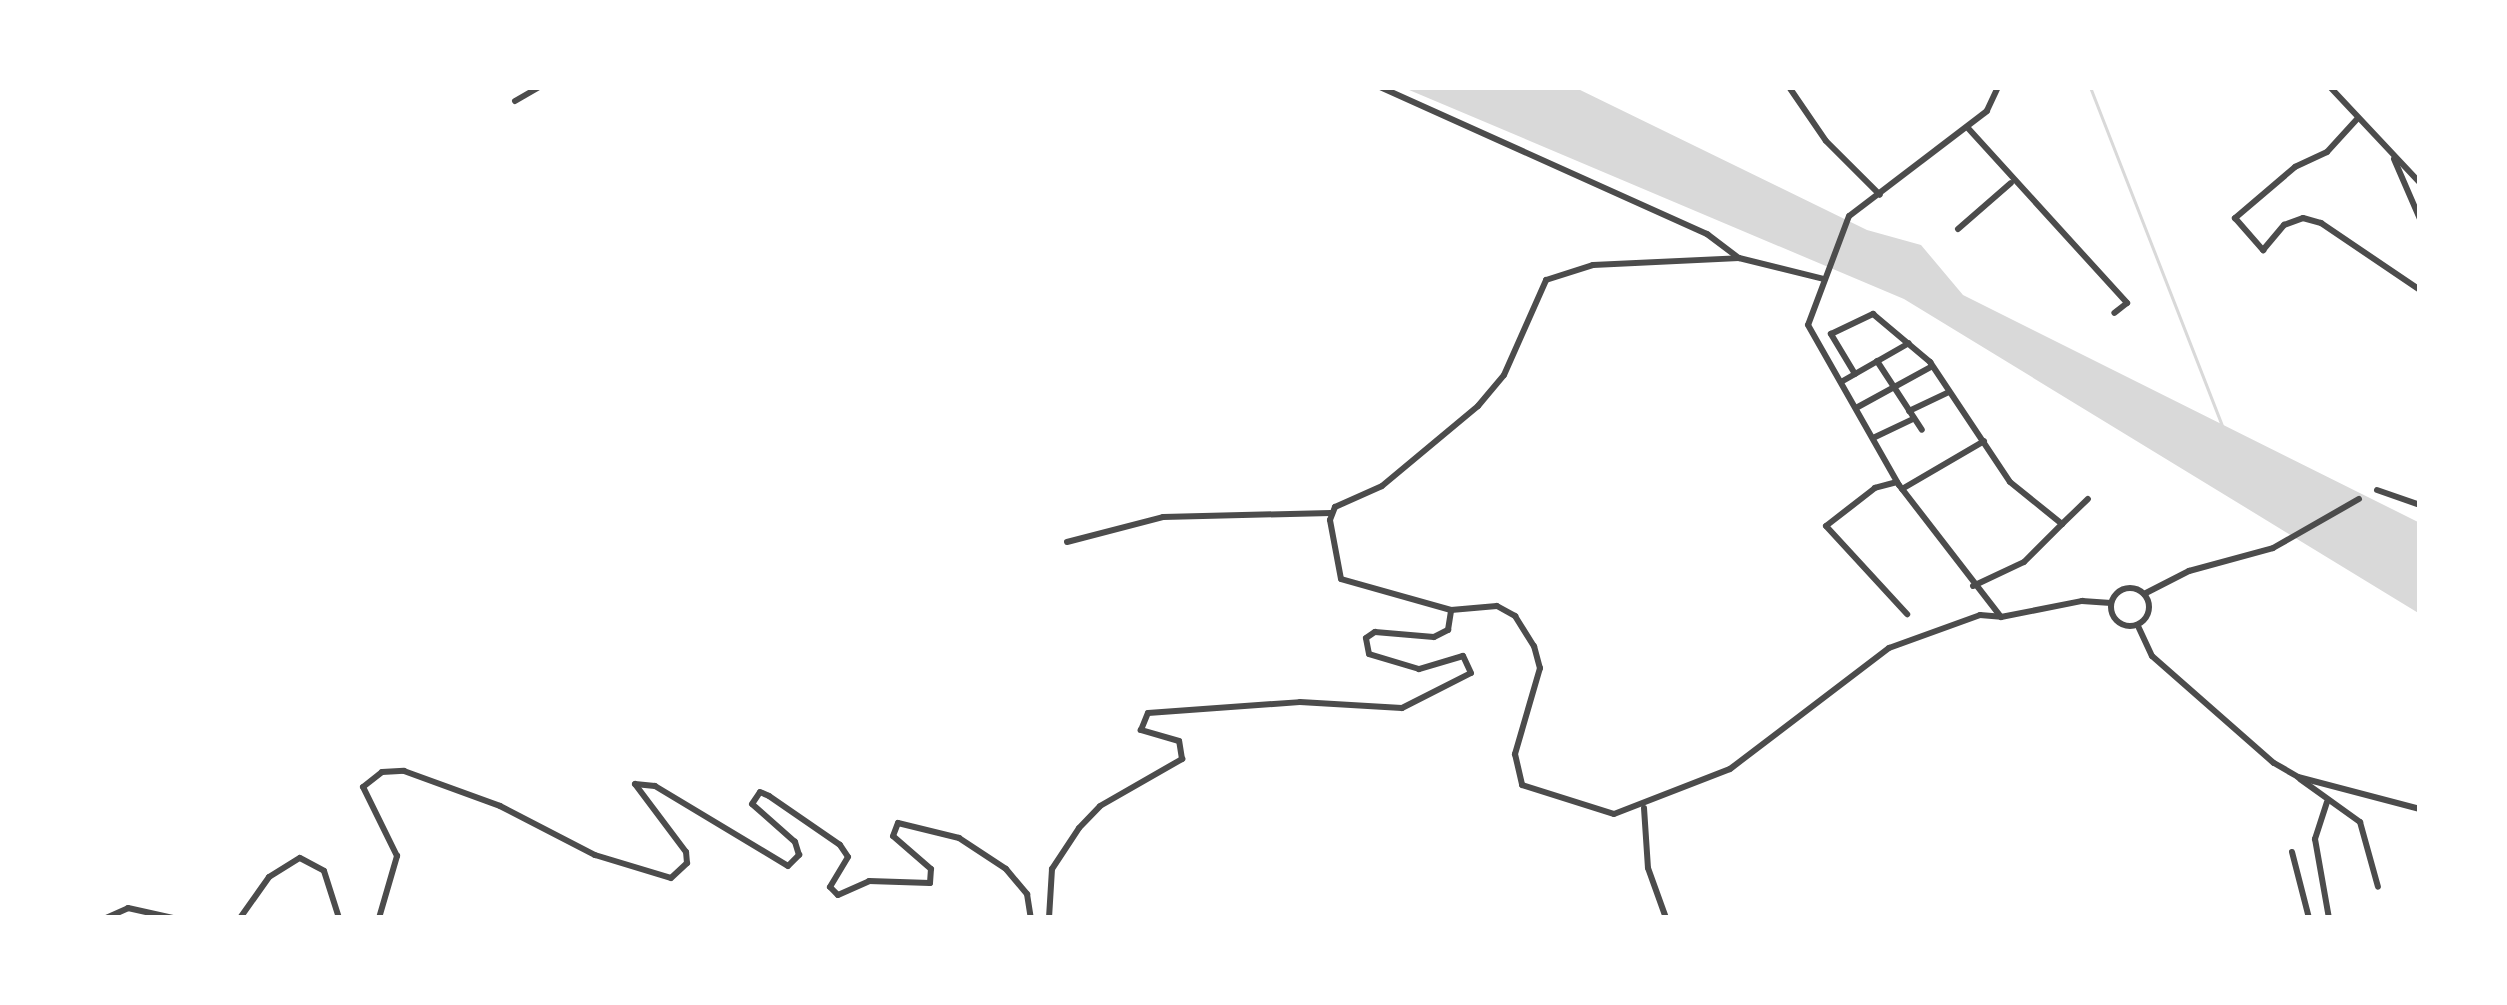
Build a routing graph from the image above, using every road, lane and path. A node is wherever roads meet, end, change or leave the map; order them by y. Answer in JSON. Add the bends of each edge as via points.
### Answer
{"nodes":[{"id":1,"x":539,"y":87,"type":"edge"},
{"id":2,"x":1380,"y":87,"type":"edge"},
{"id":3,"x":1789,"y":87,"type":"edge"},
{"id":4,"x":1998,"y":87,"type":"edge"},
{"id":5,"x":2330,"y":87,"type":"edge"},
{"id":6,"x":515,"y":100,"type":"dead end"},
{"id":7,"x":2358,"y":118,"type":"junction"},
{"id":8,"x":1967,"y":127,"type":"junction"},
{"id":9,"x":2394,"y":159,"type":"junction"},
{"id":10,"x":2011,"y":183,"type":"junction"},
{"id":11,"x":2420,"y":183,"type":"edge"},
{"id":12,"x":1880,"y":195,"type":"junction"},
{"id":13,"x":2420,"y":219,"type":"edge"},
{"id":14,"x":1958,"y":229,"type":"dead end"},
{"id":15,"x":1739,"y":257,"type":"junction"},
{"id":16,"x":1824,"y":276,"type":"junction"},
{"id":17,"x":2420,"y":290,"type":"edge"},
{"id":18,"x":2114,"y":313,"type":"dead end"},
{"id":19,"x":1909,"y":344,"type":"junction"},
{"id":20,"x":1877,"y":362,"type":"junction"},
{"id":21,"x":1933,"y":366,"type":"junction"},
{"id":22,"x":1855,"y":374,"type":"junction"},
{"id":23,"x":1841,"y":382,"type":"junction"},
{"id":24,"x":1892,"y":387,"type":"junction"},
{"id":25,"x":1949,"y":392,"type":"junction"},
{"id":26,"x":1856,"y":408,"type":"junction"},
{"id":27,"x":1912,"y":414,"type":"junction"},
{"id":28,"x":1922,"y":430,"type":"dead end"},
{"id":29,"x":1873,"y":438,"type":"junction"},
{"id":30,"x":1984,"y":441,"type":"junction"},
{"id":31,"x":1900,"y":485,"type":"junction"},
{"id":32,"x":2377,"y":490,"type":"dead end"},
{"id":33,"x":2088,"y":499,"type":"dead end"},
{"id":34,"x":2359,"y":499,"type":"dead end"},
{"id":35,"x":2420,"y":506,"type":"edge"},
{"id":36,"x":1331,"y":513,"type":"junction"},
{"id":37,"x":2062,"y":524,"type":"junction"},
{"id":38,"x":1067,"y":542,"type":"dead end"},
{"id":39,"x":1973,"y":586,"type":"junction"},
{"id":40,"x":2144,"y":594,"type":"junction"},
{"id":41,"x":2111,"y":603,"type":"junction"},
{"id":42,"x":1450,"y":610,"type":"junction"},
{"id":43,"x":1906,"y":614,"type":"dead end"},
{"id":44,"x":2001,"y":617,"type":"junction"},
{"id":45,"x":2138,"y":626,"type":"junction"},
{"id":46,"x":2298,"y":777,"type":"junction"},
{"id":47,"x":2327,"y":802,"type":"junction"},
{"id":48,"x":1644,"y":808,"type":"junction"},
{"id":49,"x":2420,"y":809,"type":"edge"},
{"id":50,"x":2292,"y":852,"type":"dead end"},
{"id":51,"x":2378,"y":886,"type":"dead end"},
{"id":52,"x":106,"y":918,"type":"edge"},
{"id":53,"x":172,"y":918,"type":"edge"},
{"id":54,"x":240,"y":918,"type":"edge"},
{"id":55,"x":339,"y":918,"type":"edge"},
{"id":56,"x":379,"y":918,"type":"edge"},
{"id":57,"x":1031,"y":918,"type":"edge"},
{"id":58,"x":1048,"y":918,"type":"edge"},
{"id":59,"x":1666,"y":918,"type":"edge"},
{"id":60,"x":2309,"y":918,"type":"edge"},
{"id":61,"x":2329,"y":918,"type":"edge"}],
"edges":[{"from":1,"to":6,"type":"street"},
{"from":2,"to":15,"type":"street","via":[[1707,234]]},
{"from":3,"to":12,"type":"street","via":[[1826,141]]},
{"from":4,"to":8,"type":"street"},
{"from":5,"to":7,"type":"street"},
{"from":7,"to":9,"type":"street"},
{"from":7,"to":17,"type":"street","via":[[2326,152],[2295,167],[2235,218],[2263,250],[2284,225],[2302,218],[2321,223]]},
{"from":8,"to":10,"type":"street"},
{"from":8,"to":12,"type":"street"},
{"from":9,"to":11,"type":"street"},
{"from":9,"to":13,"type":"street","via":[[2393,173]]},
{"from":10,"to":14,"type":"street"},
{"from":10,"to":18,"type":"street","via":[[2127,303]]},
{"from":12,"to":16,"type":"street","via":[[1849,216]]},
{"from":15,"to":16,"type":"street"},
{"from":15,"to":36,"type":"street","via":[[1593,265],[1546,280],[1504,376],[1478,406],[1382,486]]},
{"from":16,"to":23,"type":"street","via":[[1808,325]]},
{"from":19,"to":20,"type":"street"},
{"from":19,"to":21,"type":"street"},
{"from":19,"to":22,"type":"street","via":[[1873,314],[1836,326],[1833,342]]},
{"from":20,"to":22,"type":"street"},
{"from":20,"to":24,"type":"street"},
{"from":21,"to":24,"type":"street"},
{"from":21,"to":25,"type":"street"},
{"from":22,"to":23,"type":"street"},
{"from":23,"to":26,"type":"street"},
{"from":24,"to":26,"type":"street"},
{"from":24,"to":27,"type":"street"},
{"from":25,"to":27,"type":"street"},
{"from":25,"to":30,"type":"street"},
{"from":26,"to":29,"type":"street"},
{"from":27,"to":28,"type":"street"},
{"from":27,"to":29,"type":"street"},
{"from":29,"to":31,"type":"street"},
{"from":30,"to":31,"type":"street"},
{"from":30,"to":37,"type":"street","via":[[2010,482]]},
{"from":31,"to":39,"type":"street"},
{"from":31,"to":43,"type":"street","via":[[1875,488],[1826,526]]},
{"from":32,"to":35,"type":"street"},
{"from":33,"to":37,"type":"street"},
{"from":34,"to":40,"type":"street","via":[[2273,548],[2189,571]]},
{"from":36,"to":38,"type":"street","via":[[1163,517]]},
{"from":36,"to":42,"type":"street","via":[[1341,579]]},
{"from":37,"to":39,"type":"street","via":[[2024,562]]},
{"from":39,"to":44,"type":"street"},
{"from":40,"to":41,"type":"street","via":[[2129,588]]},
{"from":40,"to":45,"type":"street","via":[[2150,611]]},
{"from":41,"to":44,"type":"street"},
{"from":41,"to":45,"type":"street","via":[[2121,625]]},
{"from":42,"to":48,"type":"street","via":[[1497,606],[1515,616],[1534,646],[1540,668],[1515,754],[1522,784],[1600,814]]},
{"from":42,"to":58,"type":"street","via":[[1448,630],[1434,637],[1412,641],[1382,631],[1366,638],[1366,650],[1380,662],[1419,669],[1456,656],[1470,665],[1467,678],[1416,705],[1300,702],[1142,717],[1137,726],[1145,735],[1179,741],[1181,759],[1100,806],[1078,828],[1052,869]]},
{"from":44,"to":48,"type":"street","via":[[1980,614],[1889,648],[1780,738]]},
{"from":45,"to":46,"type":"street","via":[[2152,656],[2249,745]]},
{"from":46,"to":47,"type":"street"},
{"from":46,"to":49,"type":"street"},
{"from":47,"to":51,"type":"street","via":[[2367,832]]},
{"from":47,"to":61,"type":"street","via":[[2314,839]]},
{"from":48,"to":59,"type":"street","via":[[1648,868]]},
{"from":50,"to":60,"type":"street"},
{"from":52,"to":53,"type":"street","via":[[128,908]]},
{"from":54,"to":55,"type":"street","via":[[269,878],[300,858],[324,871]]},
{"from":56,"to":57,"type":"street","via":[[397,856],[363,787],[382,772],[404,771],[500,806],[595,855],[671,878],[687,863],[686,852],[635,784],[655,785],[788,866],[800,855],[752,804],[760,792],[840,845],[848,857],[830,886],[838,896],[869,881],[930,883],[931,869],[893,836],[898,823],[958,838],[1006,869],[1027,894]]}]}
